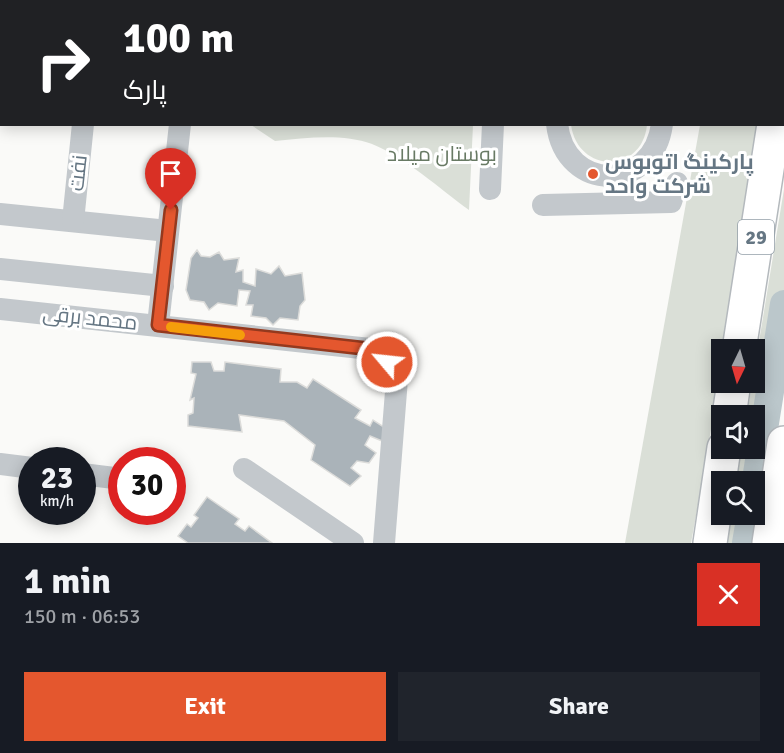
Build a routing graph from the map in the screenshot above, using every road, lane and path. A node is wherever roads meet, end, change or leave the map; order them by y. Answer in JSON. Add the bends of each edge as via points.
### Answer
{"nodes":[{"id":1,"x":83,"y":126,"type":"edge"},
{"id":2,"x":180,"y":126,"type":"edge"},
{"id":3,"x":493,"y":126,"type":"edge"},
{"id":4,"x":558,"y":126,"type":"edge"},
{"id":5,"x":662,"y":126,"type":"edge"},
{"id":6,"x":774,"y":126,"type":"edge"},
{"id":7,"x":596,"y":175,"type":"junction"},
{"id":8,"x":677,"y":183,"type":"dead end"},
{"id":9,"x":490,"y":189,"type":"dead end"},
{"id":10,"x":595,"y":204,"type":"junction"},
{"id":11,"x":543,"y":205,"type":"dead end"},
{"id":12,"x":0,"y":214,"type":"edge"},
{"id":13,"x":73,"y":221,"type":"junction"},
{"id":14,"x":168,"y":231,"type":"junction"},
{"id":15,"x":0,"y":269,"type":"edge"},
{"id":16,"x":163,"y":286,"type":"junction"},
{"id":17,"x":0,"y":309,"type":"edge"},
{"id":18,"x":158,"y":325,"type":"junction"},
{"id":19,"x":741,"y":339,"type":"edge"},
{"id":20,"x":784,"y":444,"type":"edge"},
{"id":21,"x":722,"y":459,"type":"edge"},
{"id":22,"x":0,"y":464,"type":"edge"},
{"id":23,"x":18,"y":466,"type":"edge"},
{"id":24,"x":244,"y":469,"type":"dead end"},
{"id":25,"x":773,"y":533,"type":"edge"},
{"id":26,"x":353,"y":543,"type":"edge"},
{"id":27,"x":384,"y":543,"type":"edge"},
{"id":28,"x":710,"y":543,"type":"edge"}],
"edges":[{"from":1,"to":13,"type":"street","name":"نفت"},
{"from":2,"to":14,"type":"street"},
{"from":3,"to":9,"type":"street"},
{"from":4,"to":7,"type":"street","via":[[567,155]]},
{"from":5,"to":7,"type":"street","via":[[653,153],[642,165],[628,173]]},
{"from":6,"to":19,"type":"highway","number":"29"},
{"from":7,"to":10,"type":"street"},
{"from":8,"to":10,"type":"street","via":[[670,202]]},
{"from":10,"to":11,"type":"street"},
{"from":12,"to":13,"type":"street"},
{"from":13,"to":14,"type":"street"},
{"from":14,"to":16,"type":"street"},
{"from":15,"to":16,"type":"street","name":"محمد برقی"},
{"from":16,"to":18,"type":"street"},
{"from":17,"to":18,"type":"street","name":"محمد برقی"},
{"from":18,"to":27,"type":"street","name":"محمد برقی","via":[[370,349],[387,362],[397,379]]},
{"from":20,"to":25,"type":"highway"},
{"from":21,"to":28,"type":"highway"},
{"from":22,"to":23,"type":"street"},
{"from":24,"to":26,"type":"street"}]}
